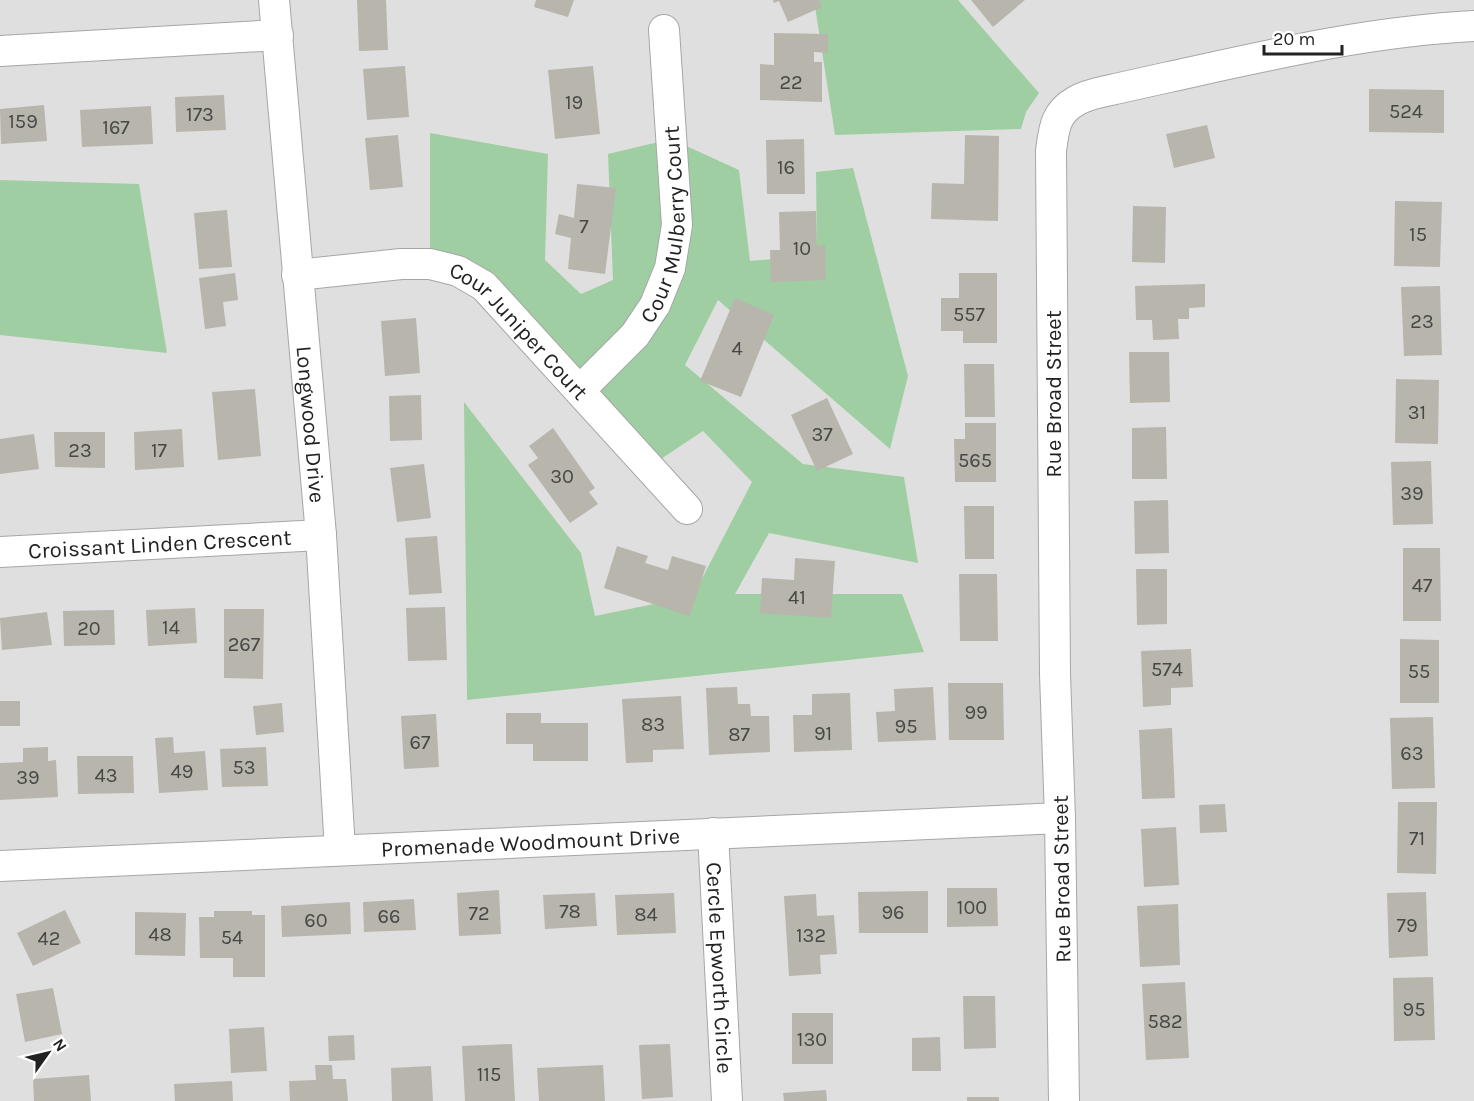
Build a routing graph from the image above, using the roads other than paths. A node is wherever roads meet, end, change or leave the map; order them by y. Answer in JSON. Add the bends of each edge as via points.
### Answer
{"nodes":[{"id":1,"x":274,"y":0,"type":"edge"},
{"id":2,"x":1474,"y":26,"type":"edge"},
{"id":3,"x":664,"y":30,"type":"dead end"},
{"id":4,"x":278,"y":35,"type":"junction"},
{"id":5,"x":0,"y":51,"type":"edge"},
{"id":6,"x":297,"y":274,"type":"junction"},
{"id":7,"x":580,"y":390,"type":"junction"},
{"id":8,"x":687,"y":509,"type":"dead end"},
{"id":9,"x":321,"y":535,"type":"junction"},
{"id":10,"x":0,"y":552,"type":"edge"},
{"id":11,"x":1060,"y":818,"type":"junction"},
{"id":12,"x":713,"y":833,"type":"junction"},
{"id":13,"x":340,"y":850,"type":"junction"},
{"id":14,"x":0,"y":866,"type":"edge"},
{"id":15,"x":727,"y":1101,"type":"edge"},
{"id":16,"x":1064,"y":1101,"type":"edge"}],
"edges":[{"from":1,"to":4,"type":"street","name":"Longwood Drive"},
{"from":2,"to":11,"type":"street","name":"Rue Broad Street","via":[[1357,39],[1098,93],[1077,100],[1062,111],[1053,128],[1055,674]]},
{"from":3,"to":7,"type":"street","name":"Cour Mulberry Court","via":[[676,225],[670,268],[655,305],[634,335]]},
{"from":4,"to":5,"type":"street"},
{"from":4,"to":6,"type":"street","name":"Longwood Drive"},
{"from":6,"to":7,"type":"street","name":"Cour Juniper Court","via":[[401,264],[430,264],[458,272],[484,286]]},
{"from":6,"to":9,"type":"street","name":"Longwood Drive"},
{"from":7,"to":8,"type":"street","name":"Cour Juniper Court"},
{"from":9,"to":10,"type":"street","name":"Croissant Linden Crescent"},
{"from":9,"to":13,"type":"street","name":"Longwood Drive"},
{"from":11,"to":12,"type":"street","name":"Promenade Woodmount Drive"},
{"from":11,"to":16,"type":"street","name":"Rue Broad Street"},
{"from":12,"to":13,"type":"street","name":"Promenade Woodmount Drive"},
{"from":12,"to":15,"type":"street","name":"Cercle Epworth Circle"},
{"from":13,"to":14,"type":"street","name":"Promenade Woodmount Drive"}]}
